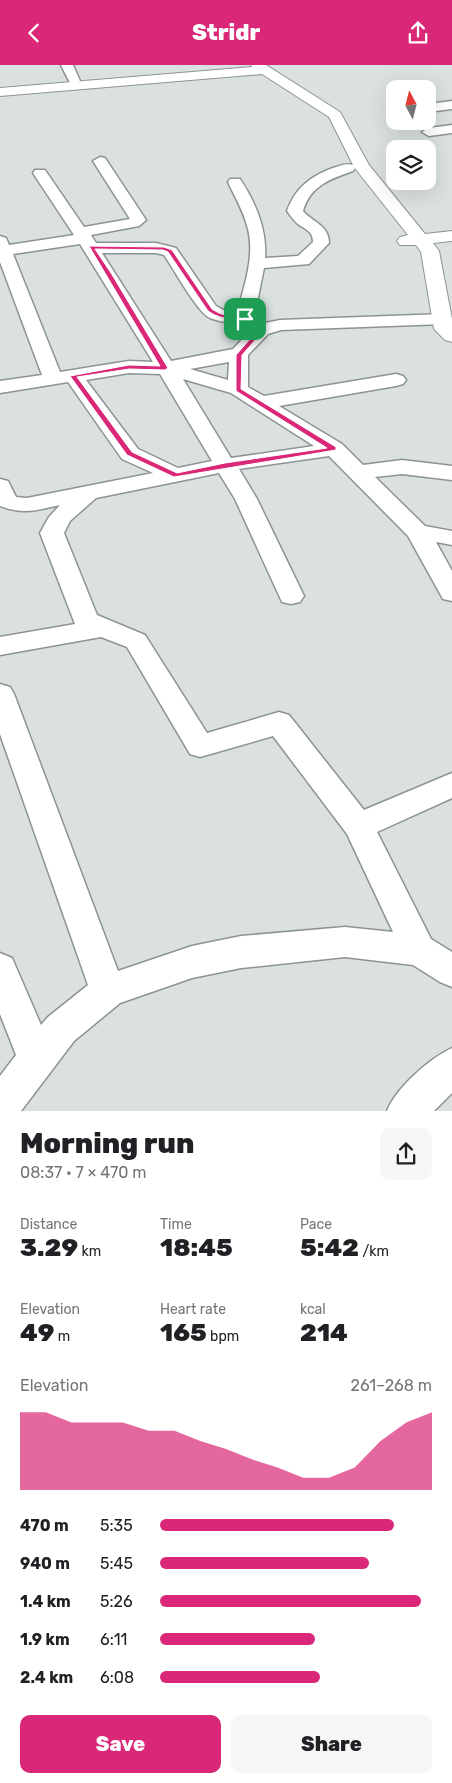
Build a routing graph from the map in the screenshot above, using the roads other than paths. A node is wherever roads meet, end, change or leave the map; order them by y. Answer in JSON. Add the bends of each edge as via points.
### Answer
{"nodes":[{"id":1,"x":67,"y":65,"type":"edge"},
{"id":2,"x":251,"y":67,"type":"edge"},
{"id":3,"x":74,"y":81,"type":"junction"},
{"id":4,"x":0,"y":87,"type":"edge"},
{"id":5,"x":0,"y":92,"type":"edge"},
{"id":6,"x":452,"y":105,"type":"edge"},
{"id":7,"x":436,"y":107,"type":"edge"},
{"id":8,"x":452,"y":129,"type":"edge"},
{"id":9,"x":429,"y":131,"type":"dead end"},
{"id":10,"x":100,"y":161,"type":"dead end"},
{"id":11,"x":348,"y":168,"type":"junction"},
{"id":12,"x":40,"y":173,"type":"dead end"},
{"id":13,"x":235,"y":182,"type":"dead end"},
{"id":14,"x":452,"y":236,"type":"edge"},
{"id":15,"x":86,"y":239,"type":"junction"},
{"id":16,"x":2,"y":247,"type":"edge"},
{"id":17,"x":452,"y":249,"type":"edge"},
{"id":18,"x":423,"y":250,"type":"junction"},
{"id":19,"x":256,"y":264,"type":"junction"},
{"id":20,"x":245,"y":319,"type":"junction"},
{"id":21,"x":448,"y":328,"type":"edge"},
{"id":22,"x":262,"y":330,"type":"junction"},
{"id":23,"x":239,"y":355,"type":"junction"},
{"id":24,"x":165,"y":368,"type":"junction"},
{"id":25,"x":63,"y":377,"type":"junction"},
{"id":26,"x":396,"y":380,"type":"dead end"},
{"id":27,"x":0,"y":387,"type":"edge"},
{"id":28,"x":238,"y":389,"type":"junction"},
{"id":29,"x":260,"y":403,"type":"junction"},
{"id":30,"x":334,"y":449,"type":"junction"},
{"id":31,"x":225,"y":465,"type":"junction"},
{"id":32,"x":358,"y":472,"type":"junction"},
{"id":33,"x":452,"y":473,"type":"edge"},
{"id":34,"x":177,"y":476,"type":"junction"},
{"id":35,"x":0,"y":486,"type":"edge"},
{"id":36,"x":88,"y":493,"type":"junction"},
{"id":37,"x":418,"y":532,"type":"junction"},
{"id":38,"x":452,"y":538,"type":"edge"},
{"id":39,"x":452,"y":593,"type":"edge"},
{"id":40,"x":291,"y":596,"type":"dead end"},
{"id":41,"x":102,"y":627,"type":"junction"},
{"id":42,"x":0,"y":646,"type":"edge"},
{"id":43,"x":0,"y":694,"type":"edge"},
{"id":44,"x":452,"y":785,"type":"edge"},
{"id":45,"x":359,"y":826,"type":"junction"},
{"id":46,"x":419,"y":950,"type":"junction"},
{"id":47,"x":0,"y":969,"type":"edge"},
{"id":48,"x":452,"y":971,"type":"edge"},
{"id":49,"x":108,"y":991,"type":"junction"},
{"id":50,"x":36,"y":1059,"type":"junction"},
{"id":51,"x":452,"y":1067,"type":"edge"},
{"id":52,"x":0,"y":1107,"type":"edge"},
{"id":53,"x":406,"y":1111,"type":"edge"}],
"edges":[{"from":1,"to":3,"type":"street"},
{"from":2,"to":3,"type":"street"},
{"from":2,"to":5,"type":"street"},
{"from":2,"to":11,"type":"street","via":[[318,116]]},
{"from":2,"to":18,"type":"street","via":[[336,115],[362,167]]},
{"from":3,"to":4,"type":"street"},
{"from":6,"to":7,"type":"street"},
{"from":8,"to":9,"type":"street"},
{"from":10,"to":15,"type":"street","via":[[138,220]]},
{"from":11,"to":18,"type":"street","via":[[410,254]]},
{"from":11,"to":19,"type":"street","via":[[316,181],[298,197],[295,211],[316,228],[321,238],[321,243],[307,259]]},
{"from":12,"to":15,"type":"street"},
{"from":13,"to":19,"type":"street","via":[[257,234]]},
{"from":14,"to":18,"type":"street"},
{"from":15,"to":16,"type":"street"},
{"from":15,"to":20,"type":"street","via":[[170,251],[210,310],[226,318]]},
{"from":15,"to":24,"type":"street"},
{"from":16,"to":25,"type":"street"},
{"from":17,"to":18,"type":"street"},
{"from":18,"to":21,"type":"street"},
{"from":19,"to":20,"type":"street"},
{"from":20,"to":22,"type":"street"},
{"from":21,"to":22,"type":"street","via":[[280,325]]},
{"from":22,"to":23,"type":"street"},
{"from":23,"to":24,"type":"street"},
{"from":23,"to":28,"type":"street"},
{"from":24,"to":25,"type":"street","via":[[129,367]]},
{"from":24,"to":28,"type":"street"},
{"from":24,"to":31,"type":"street"},
{"from":25,"to":27,"type":"street"},
{"from":25,"to":34,"type":"street","via":[[130,453]]},
{"from":26,"to":29,"type":"street"},
{"from":28,"to":29,"type":"street"},
{"from":29,"to":30,"type":"street"},
{"from":30,"to":31,"type":"street"},
{"from":30,"to":32,"type":"street"},
{"from":31,"to":34,"type":"street"},
{"from":31,"to":40,"type":"street","via":[[246,499]]},
{"from":32,"to":33,"type":"street","via":[[402,467]]},
{"from":32,"to":37,"type":"street"},
{"from":34,"to":36,"type":"street"},
{"from":35,"to":36,"type":"street","via":[[7,501],[18,505]]},
{"from":36,"to":41,"type":"street","via":[[57,521],[52,533],[86,621]]},
{"from":37,"to":38,"type":"street"},
{"from":37,"to":39,"type":"street"},
{"from":41,"to":42,"type":"street"},
{"from":41,"to":45,"type":"street","via":[[136,641],[200,746],[279,723]]},
{"from":43,"to":49,"type":"street"},
{"from":44,"to":45,"type":"street"},
{"from":45,"to":46,"type":"street"},
{"from":46,"to":48,"type":"street"},
{"from":46,"to":49,"type":"street","via":[[345,942],[241,952],[192,961]]},
{"from":47,"to":50,"type":"street"},
{"from":49,"to":50,"type":"street","via":[[62,1029]]},
{"from":50,"to":52,"type":"street"},
{"from":51,"to":53,"type":"street"}]}
